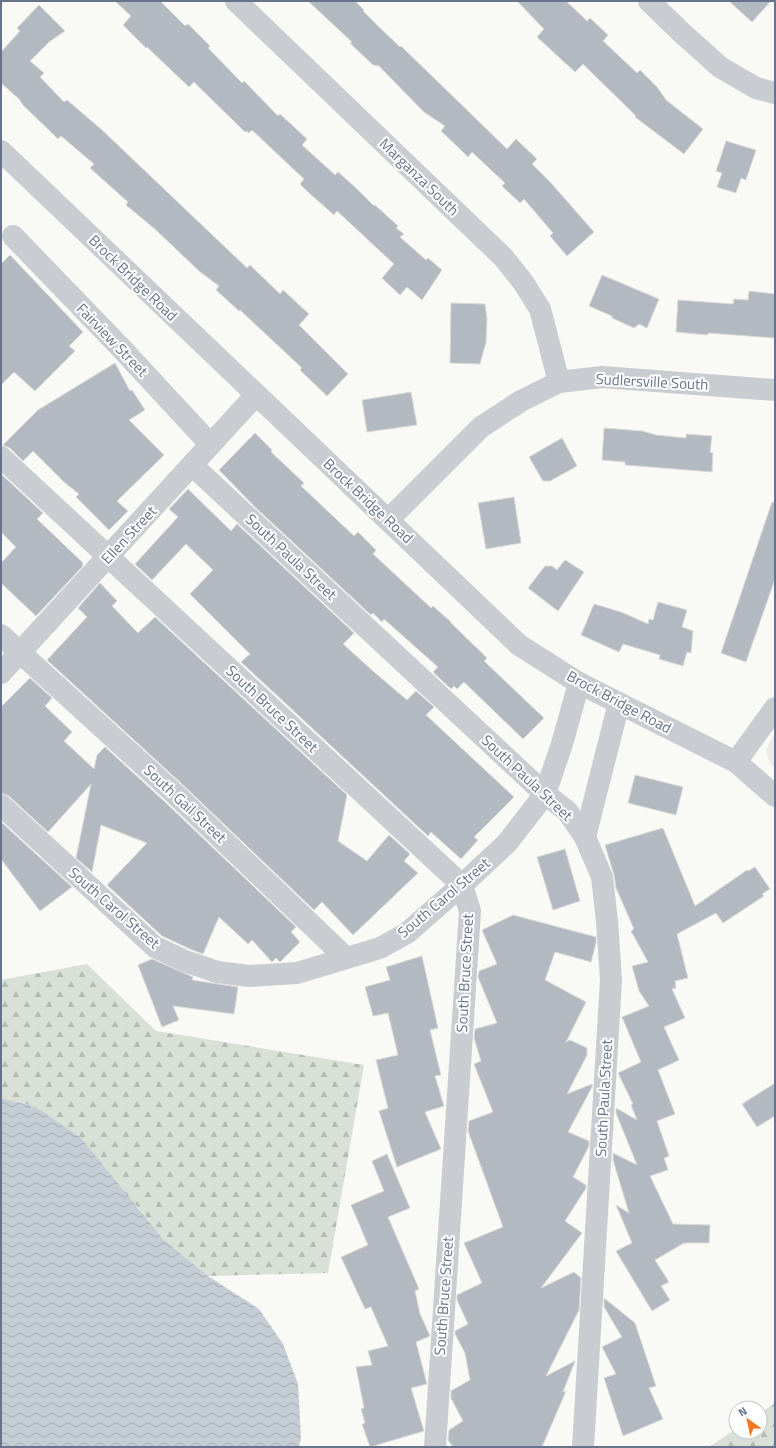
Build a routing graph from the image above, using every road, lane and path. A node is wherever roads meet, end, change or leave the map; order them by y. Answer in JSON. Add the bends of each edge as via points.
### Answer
{"nodes":[{"id":1,"x":236,"y":1,"type":"edge"},
{"id":2,"x":649,"y":1,"type":"edge"},
{"id":3,"x":775,"y":93,"type":"edge"},
{"id":4,"x":1,"y":151,"type":"edge"},
{"id":5,"x":13,"y":236,"type":"dead end"},
{"id":6,"x":559,"y":382,"type":"junction"},
{"id":7,"x":775,"y":390,"type":"edge"},
{"id":8,"x":256,"y":395,"type":"junction"},
{"id":9,"x":210,"y":444,"type":"junction"},
{"id":10,"x":1,"y":457,"type":"edge"},
{"id":11,"x":193,"y":466,"type":"junction"},
{"id":12,"x":388,"y":520,"type":"junction"},
{"id":13,"x":109,"y":557,"type":"junction"},
{"id":14,"x":1,"y":635,"type":"edge"},
{"id":15,"x":20,"y":653,"type":"junction"},
{"id":16,"x":1,"y":674,"type":"edge"},
{"id":17,"x":579,"y":683,"type":"junction"},
{"id":18,"x":619,"y":703,"type":"junction"},
{"id":19,"x":775,"y":708,"type":"edge"},
{"id":20,"x":736,"y":762,"type":"junction"},
{"id":21,"x":545,"y":794,"type":"junction"},
{"id":22,"x":775,"y":796,"type":"edge"},
{"id":23,"x":1,"y":804,"type":"edge"},
{"id":24,"x":585,"y":837,"type":"junction"},
{"id":25,"x":462,"y":885,"type":"junction"},
{"id":26,"x":346,"y":958,"type":"junction"},
{"id":27,"x":435,"y":1447,"type":"edge"},
{"id":28,"x":583,"y":1447,"type":"edge"}],
"edges":[{"from":1,"to":6,"type":"street","name":"Marganza South","via":[[503,257],[540,309]]},
{"from":2,"to":3,"type":"street","via":[[720,67],[756,88]]},
{"from":4,"to":8,"type":"street","name":"Brock Bridge Road"},
{"from":5,"to":9,"type":"street","name":"Fairview Street"},
{"from":6,"to":7,"type":"street","name":"Sudlersville South","via":[[602,376]]},
{"from":6,"to":12,"type":"street","name":"Sudlersville South","via":[[521,401],[481,427]]},
{"from":8,"to":9,"type":"street","name":"Ellen Street"},
{"from":8,"to":12,"type":"street","name":"Brock Bridge Road"},
{"from":9,"to":11,"type":"street","name":"Ellen Street"},
{"from":10,"to":13,"type":"street","name":"South Bruce Street"},
{"from":11,"to":13,"type":"street","name":"Ellen Street"},
{"from":11,"to":21,"type":"street","name":"South Paula Street"},
{"from":12,"to":17,"type":"street","name":"Brock Bridge Road","via":[[519,645]]},
{"from":13,"to":15,"type":"street","name":"Ellen Street"},
{"from":13,"to":25,"type":"street","name":"South Bruce Street"},
{"from":14,"to":15,"type":"street","name":"South Gail Street"},
{"from":15,"to":16,"type":"street","name":"Ellen Street"},
{"from":15,"to":26,"type":"street","name":"South Gail Street","via":[[174,793]]},
{"from":17,"to":18,"type":"street","name":"Brock Bridge Road"},
{"from":17,"to":21,"type":"street","name":"South Carol Street"},
{"from":18,"to":20,"type":"street","name":"Brock Bridge Road"},
{"from":18,"to":24,"type":"street"},
{"from":19,"to":20,"type":"street"},
{"from":20,"to":22,"type":"street","name":"Brock Bridge Road"},
{"from":21,"to":24,"type":"street","name":"South Paula Street","via":[[567,812]]},
{"from":21,"to":25,"type":"street","name":"South Carol Street","via":[[507,843]]},
{"from":23,"to":26,"type":"street","name":"South Carol Street","via":[[155,947],[185,961],[217,972],[249,976],[297,973]]},
{"from":24,"to":28,"type":"street","name":"South Paula Street","via":[[602,877],[611,980]]},
{"from":25,"to":26,"type":"street","name":"South Carol Street","via":[[407,933],[380,948]]},
{"from":25,"to":27,"type":"street","name":"South Bruce Street","via":[[470,911],[469,932]]}]}
